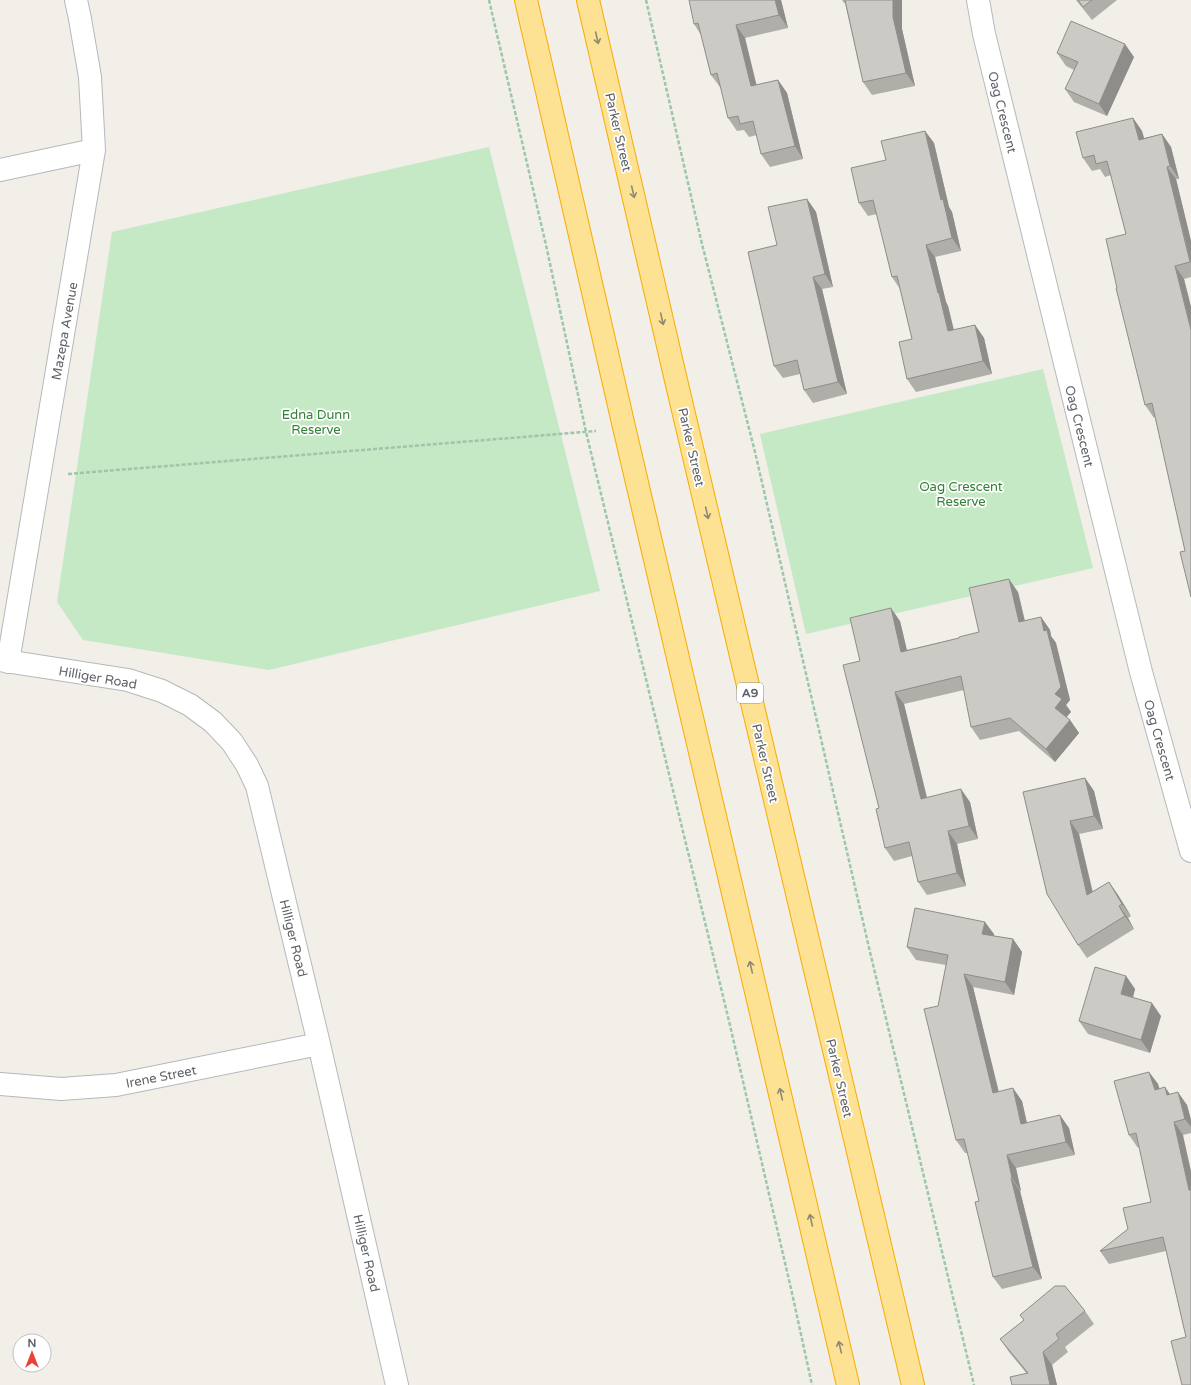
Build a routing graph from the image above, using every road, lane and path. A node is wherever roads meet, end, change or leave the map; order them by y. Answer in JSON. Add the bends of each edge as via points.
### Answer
{"nodes":[{"id":1,"x":76,"y":0,"type":"edge"},
{"id":2,"x":489,"y":0,"type":"edge"},
{"id":3,"x":526,"y":0,"type":"edge"},
{"id":4,"x":588,"y":0,"type":"edge"},
{"id":5,"x":646,"y":0,"type":"edge"},
{"id":6,"x":978,"y":0,"type":"edge"},
{"id":7,"x":94,"y":150,"type":"junction"},
{"id":8,"x":0,"y":170,"type":"edge"},
{"id":9,"x":624,"y":426,"type":"junction"},
{"id":10,"x":586,"y":432,"type":"junction"},
{"id":11,"x":40,"y":472,"type":"junction"},
{"id":12,"x":4,"y":661,"type":"edge"},
{"id":13,"x":1191,"y":851,"type":"edge"},
{"id":14,"x":319,"y":1044,"type":"junction"},
{"id":15,"x":0,"y":1084,"type":"edge"},
{"id":16,"x":397,"y":1385,"type":"edge"},
{"id":17,"x":812,"y":1385,"type":"edge"},
{"id":18,"x":848,"y":1385,"type":"edge"},
{"id":19,"x":913,"y":1385,"type":"edge"},
{"id":20,"x":974,"y":1385,"type":"edge"}],
"edges":[{"from":1,"to":7,"type":"street","name":"Mazepa Avenue","via":[[90,77]]},
{"from":2,"to":10,"type":"path"},
{"from":3,"to":9,"type":"highway"},
{"from":4,"to":19,"type":"highway","name":"Parker Street","number":"A9","one_way":true},
{"from":5,"to":20,"type":"path"},
{"from":6,"to":13,"type":"street","name":"Oag Crescent","via":[[984,34],[1141,672]]},
{"from":7,"to":8,"type":"street"},
{"from":7,"to":11,"type":"street","name":"Mazepa Avenue"},
{"from":9,"to":10,"type":"path"},
{"from":18,"to":9,"type":"highway","one_way":true},
{"from":10,"to":11,"type":"path","via":[[71,475]]},
{"from":10,"to":17,"type":"path","via":[[729,1022]]},
{"from":11,"to":12,"type":"street","name":"Mazepa Avenue"},
{"from":12,"to":14,"type":"street","name":"Hilliger Road","via":[[128,680],[162,691],[201,713],[232,742],[257,786]]},
{"from":14,"to":15,"type":"street","name":"Irene Street","via":[[116,1085],[61,1089]]},
{"from":14,"to":16,"type":"street","name":"Hilliger Road"}]}
